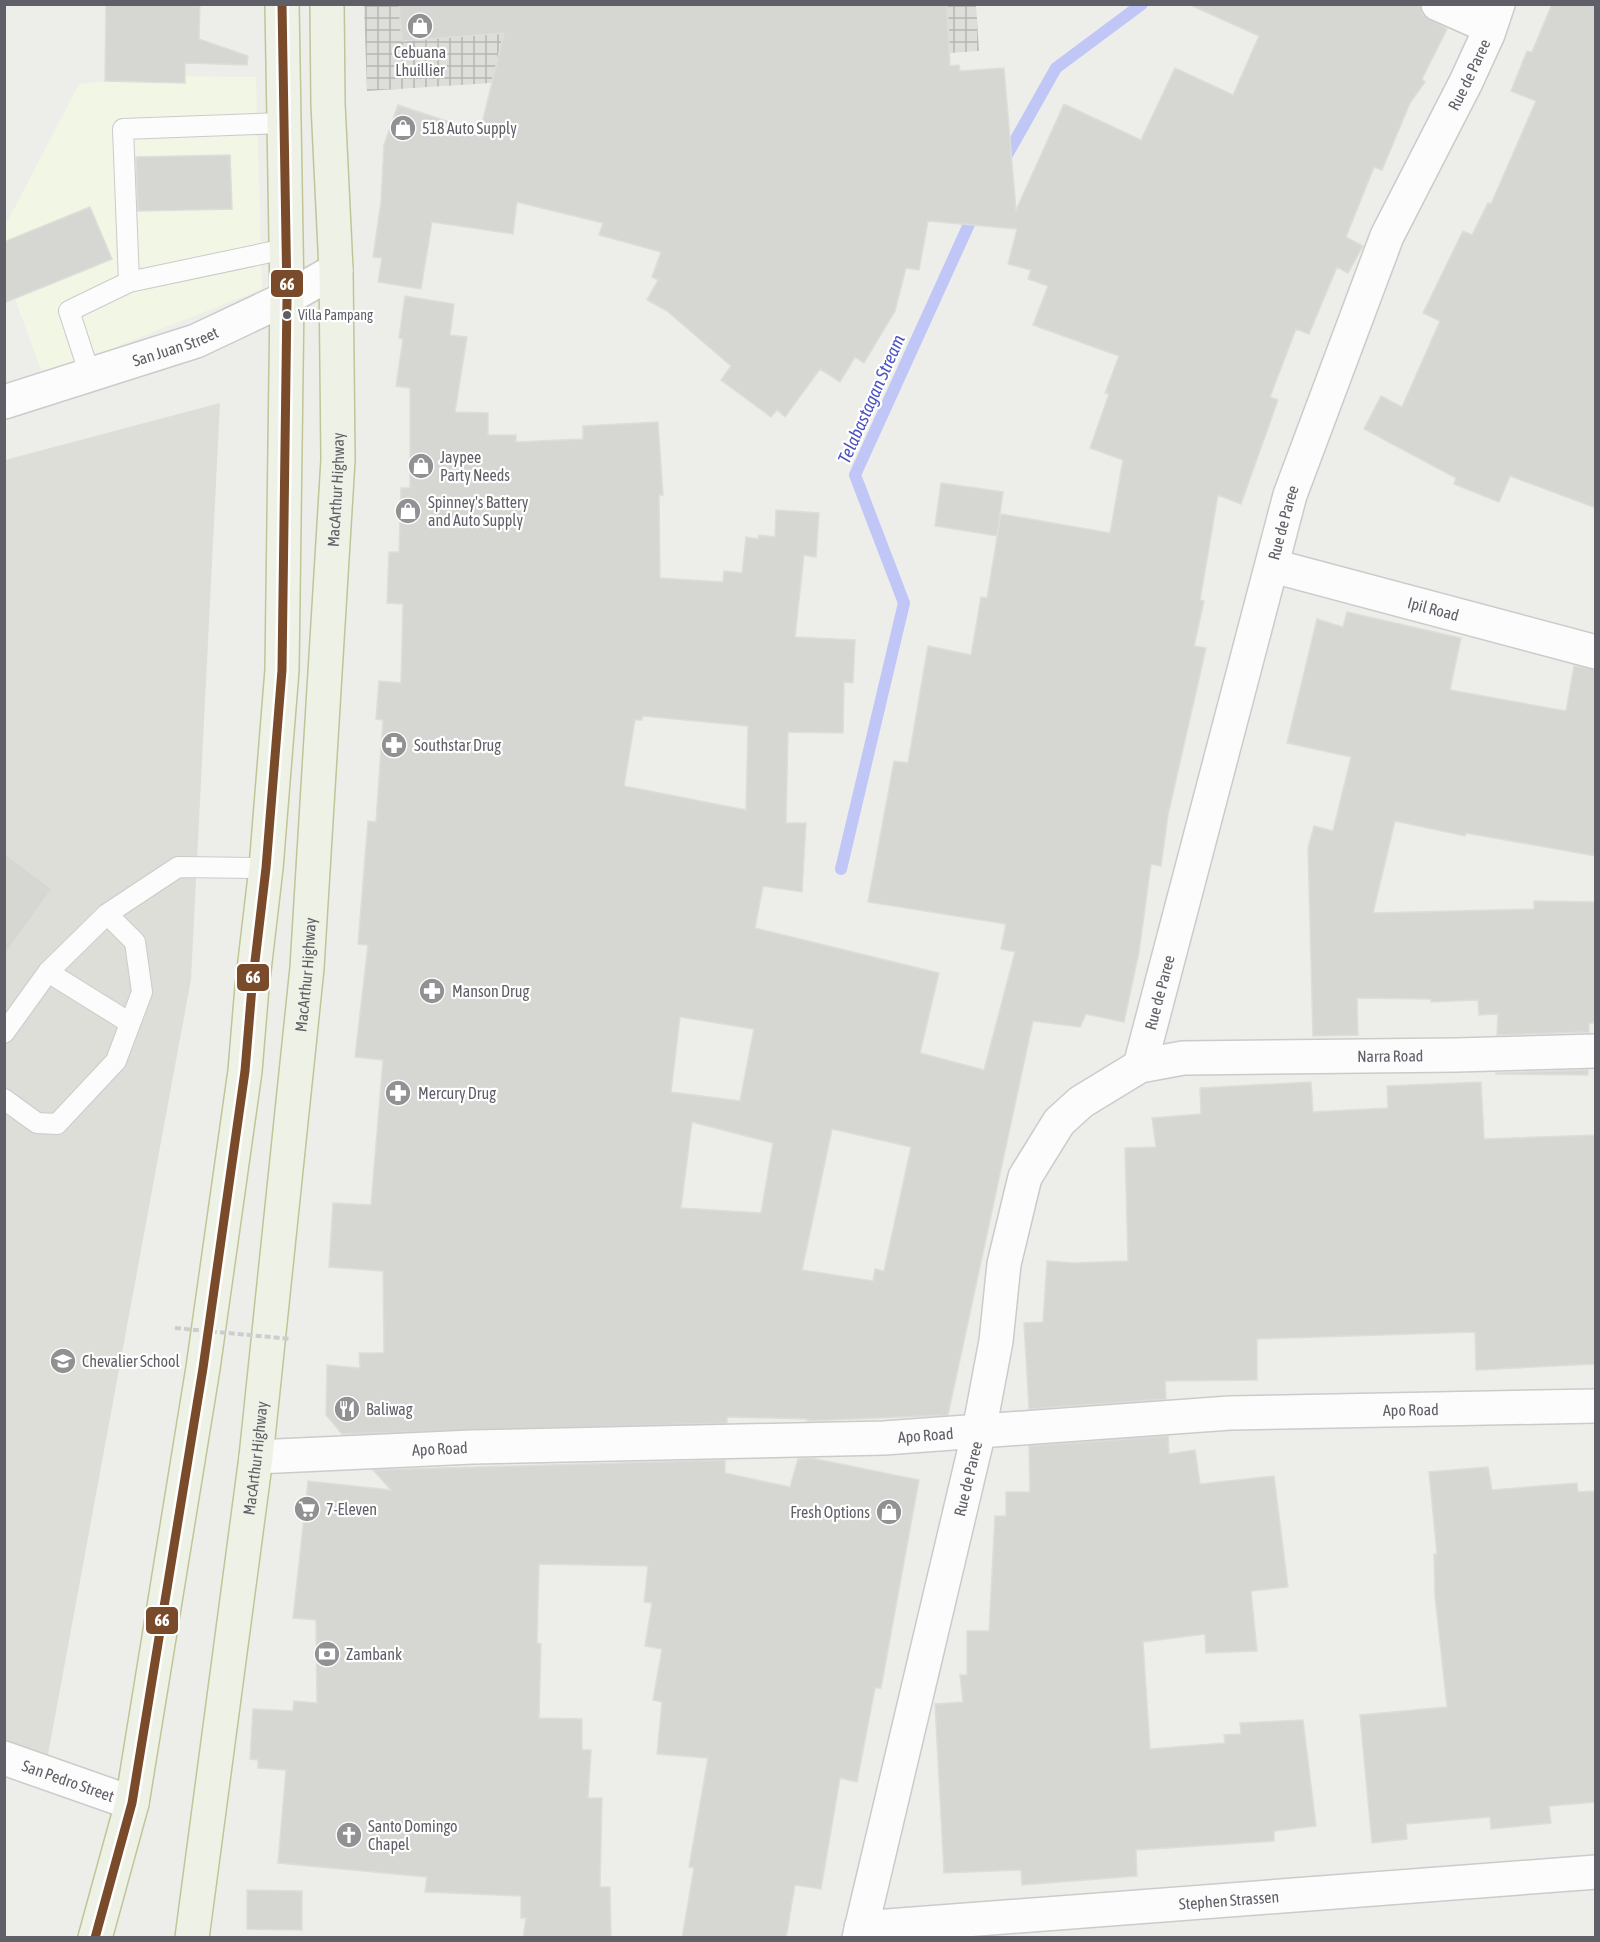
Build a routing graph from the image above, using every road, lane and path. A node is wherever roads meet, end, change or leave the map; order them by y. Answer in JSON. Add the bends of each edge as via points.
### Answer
{"nodes":[{"id":1,"x":282,"y":4,"type":"edge"},
{"id":2,"x":327,"y":4,"type":"edge"},
{"id":3,"x":1438,"y":4,"type":"edge"},
{"id":4,"x":1494,"y":16,"type":"edge"},
{"id":5,"x":284,"y":123,"type":"junction"},
{"id":6,"x":285,"y":249,"type":"junction"},
{"id":7,"x":336,"y":270,"type":"junction"},
{"id":8,"x":129,"y":282,"type":"junction"},
{"id":9,"x":287,"y":298,"type":"junction"},
{"id":10,"x":90,"y":375,"type":"junction"},
{"id":11,"x":4,"y":402,"type":"edge"},
{"id":12,"x":1273,"y":566,"type":"junction"},
{"id":13,"x":1596,"y":652,"type":"edge"},
{"id":14,"x":267,"y":868,"type":"junction"},
{"id":15,"x":107,"y":914,"type":"junction"},
{"id":16,"x":48,"y":972,"type":"junction"},
{"id":17,"x":130,"y":1023,"type":"junction"},
{"id":18,"x":4,"y":1034,"type":"edge"},
{"id":19,"x":1596,"y":1050,"type":"edge"},
{"id":20,"x":1183,"y":1058,"type":"joint"},
{"id":21,"x":1140,"y":1066,"type":"junction"},
{"id":22,"x":4,"y":1099,"type":"edge"},
{"id":23,"x":175,"y":1328,"type":"dead end"},
{"id":24,"x":291,"y":1339,"type":"dead end"},
{"id":25,"x":1596,"y":1406,"type":"edge"},
{"id":26,"x":979,"y":1431,"type":"junction"},
{"id":27,"x":256,"y":1457,"type":"junction"},
{"id":28,"x":4,"y":1758,"type":"edge"},
{"id":29,"x":132,"y":1803,"type":"junction"},
{"id":30,"x":1596,"y":1872,"type":"edge"},
{"id":31,"x":860,"y":1933,"type":"edge"},
{"id":32,"x":95,"y":1938,"type":"edge"},
{"id":33,"x":192,"y":1938,"type":"edge"}],
"edges":[{"from":1,"to":5,"type":"highway"},
{"from":2,"to":7,"type":"highway","name":"MacArthur Highway"},
{"from":3,"to":4,"type":"street"},
{"from":4,"to":12,"type":"street","name":"Rue de Paree","via":[[1466,82],[1387,236],[1290,495]]},
{"from":5,"to":6,"type":"highway"},
{"from":5,"to":8,"type":"lane","via":[[123,129]]},
{"from":6,"to":8,"type":"lane"},
{"from":6,"to":9,"type":"highway"},
{"from":7,"to":9,"type":"street","name":"San Juan Street"},
{"from":7,"to":27,"type":"highway","name":"MacArthur Highway","via":[[338,460],[307,968]]},
{"from":8,"to":10,"type":"lane","via":[[69,311]]},
{"from":9,"to":10,"type":"street","name":"San Juan Street","via":[[196,341]]},
{"from":9,"to":14,"type":"highway","via":[[282,670]]},
{"from":10,"to":11,"type":"street","name":"San Juan Street"},
{"from":12,"to":13,"type":"street","name":"Ipil Road"},
{"from":12,"to":21,"type":"street","name":"Rue de Paree"},
{"from":14,"to":15,"type":"lane","via":[[178,867]]},
{"from":14,"to":29,"type":"highway","via":[[223,1240]]},
{"from":15,"to":16,"type":"lane"},
{"from":15,"to":17,"type":"lane","via":[[135,942],[142,992]]},
{"from":16,"to":17,"type":"lane"},
{"from":16,"to":18,"type":"lane"},
{"from":17,"to":22,"type":"lane","via":[[116,1061],[57,1124],[37,1123]]},
{"from":19,"to":20,"type":"street","name":"Narra Road"},
{"from":20,"to":21,"type":"street","name":"Rue de Paree"},
{"from":21,"to":26,"type":"street","name":"Rue de Paree","via":[[1081,1102],[1059,1122],[1025,1177],[1004,1264],[996,1341]]},
{"from":23,"to":24,"type":"path","bridge":true},
{"from":25,"to":26,"type":"street","name":"Apo Road","via":[[1230,1413]]},
{"from":26,"to":27,"type":"street","name":"Apo Road","via":[[786,1442],[472,1447]]},
{"from":26,"to":31,"type":"street","name":"Rue de Paree"},
{"from":27,"to":33,"type":"highway","name":"MacArthur Highway"},
{"from":28,"to":29,"type":"street","name":"San Pedro Street"},
{"from":29,"to":32,"type":"highway"},
{"from":30,"to":31,"type":"street","name":"Stephen Strassen"}]}
